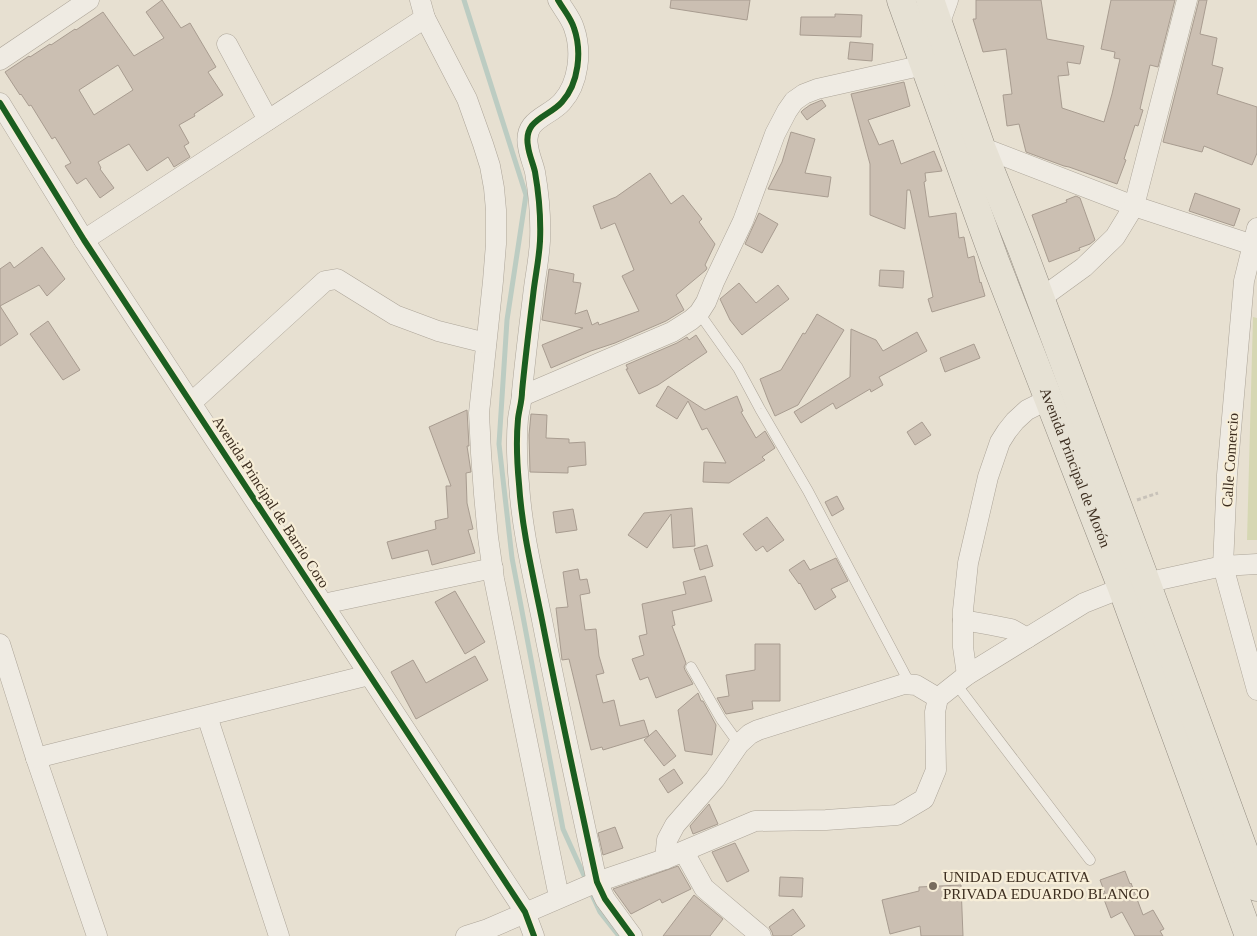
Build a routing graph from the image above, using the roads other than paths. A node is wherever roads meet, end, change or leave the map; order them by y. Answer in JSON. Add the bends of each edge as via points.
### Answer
{"nodes":[{"id":1,"x":89,"y":0,"type":"edge"},
{"id":2,"x":558,"y":0,"type":"edge"},
{"id":3,"x":901,"y":0,"type":"edge"},
{"id":4,"x":1187,"y":0,"type":"edge"},
{"id":5,"x":939,"y":8,"type":"edge"},
{"id":6,"x":423,"y":9,"type":"edge"},
{"id":7,"x":227,"y":44,"type":"dead end"},
{"id":8,"x":0,"y":60,"type":"edge"},
{"id":9,"x":924,"y":65,"type":"junction"},
{"id":10,"x":0,"y":103,"type":"edge"},
{"id":11,"x":268,"y":120,"type":"junction"},
{"id":12,"x":981,"y":147,"type":"junction"},
{"id":13,"x":1134,"y":206,"type":"junction"},
{"id":14,"x":1255,"y":237,"type":"edge"},
{"id":15,"x":84,"y":240,"type":"junction"},
{"id":16,"x":1040,"y":299,"type":"junction"},
{"id":17,"x":699,"y":313,"type":"junction"},
{"id":18,"x":486,"y":343,"type":"junction"},
{"id":19,"x":522,"y":396,"type":"junction"},
{"id":20,"x":1049,"y":399,"type":"junction"},
{"id":21,"x":191,"y":403,"type":"junction"},
{"id":22,"x":1257,"y":564,"type":"edge"},
{"id":23,"x":1223,"y":566,"type":"junction"},
{"id":24,"x":493,"y":568,"type":"junction"},
{"id":25,"x":1134,"y":585,"type":"junction"},
{"id":26,"x":323,"y":604,"type":"junction"},
{"id":27,"x":963,"y":620,"type":"junction"},
{"id":28,"x":1027,"y":638,"type":"junction"},
{"id":29,"x":0,"y":644,"type":"edge"},
{"id":30,"x":691,"y":667,"type":"dead end"},
{"id":31,"x":369,"y":675,"type":"junction"},
{"id":32,"x":962,"y":679,"type":"junction"},
{"id":33,"x":910,"y":684,"type":"junction"},
{"id":34,"x":1257,"y":690,"type":"edge"},
{"id":35,"x":938,"y":698,"type":"junction"},
{"id":36,"x":207,"y":716,"type":"junction"},
{"id":37,"x":739,"y":744,"type":"junction"},
{"id":38,"x":36,"y":758,"type":"junction"},
{"id":39,"x":674,"y":856,"type":"junction"},
{"id":40,"x":1090,"y":860,"type":"dead end"},
{"id":41,"x":591,"y":884,"type":"junction"},
{"id":42,"x":1257,"y":887,"type":"edge"},
{"id":43,"x":559,"y":898,"type":"junction"},
{"id":44,"x":525,"y":912,"type":"junction"},
{"id":45,"x":97,"y":936,"type":"edge"},
{"id":46,"x":280,"y":936,"type":"edge"},
{"id":47,"x":466,"y":936,"type":"edge"},
{"id":48,"x":534,"y":936,"type":"edge"},
{"id":49,"x":632,"y":936,"type":"edge"},
{"id":50,"x":762,"y":936,"type":"edge"},
{"id":51,"x":1249,"y":936,"type":"edge"}],
"edges":[{"from":1,"to":8,"type":"street"},
{"from":2,"to":19,"type":"street","via":[[574,26],[579,60],[573,82],[562,102],[532,125],[527,138],[538,194],[540,240]]},
{"from":3,"to":9,"type":"main road","name":"Avenida Principal de Morón"},
{"from":4,"to":13,"type":"street"},
{"from":5,"to":12,"type":"main road","name":"Avenida Principal de Morón"},
{"from":6,"to":11,"type":"street"},
{"from":6,"to":18,"type":"street","via":[[467,99],[490,166],[496,236]]},
{"from":7,"to":11,"type":"street"},
{"from":9,"to":17,"type":"street","via":[[817,89],[794,101],[775,134],[744,221]]},
{"from":9,"to":20,"type":"main road","name":"Avenida Principal de Morón"},
{"from":10,"to":15,"type":"street","name":"Avenida Principal de Barrio Coro"},
{"from":11,"to":15,"type":"street"},
{"from":12,"to":13,"type":"street"},
{"from":12,"to":16,"type":"main road","name":"Avenida Principal de Morón"},
{"from":13,"to":14,"type":"street"},
{"from":13,"to":16,"type":"street","via":[[1115,237],[1084,268]]},
{"from":14,"to":23,"type":"street","name":"Calle Comercio","via":[[1244,281],[1227,475]]},
{"from":15,"to":21,"type":"street","name":"Avenida Principal de Barrio Coro"},
{"from":16,"to":25,"type":"main road","name":"Avenida Principal de Morón"},
{"from":17,"to":19,"type":"street","via":[[672,332]]},
{"from":17,"to":33,"type":"lane","via":[[738,368],[808,491]]},
{"from":18,"to":21,"type":"street","via":[[438,331],[395,315],[337,279],[325,281]]},
{"from":18,"to":24,"type":"street","via":[[479,413],[480,453]]},
{"from":19,"to":41,"type":"street","via":[[518,450],[522,518]]},
{"from":20,"to":25,"type":"main road","name":"Avenida Principal de Morón"},
{"from":20,"to":27,"type":"street","via":[[1027,410],[1000,442],[988,477],[968,562]]},
{"from":21,"to":26,"type":"street","name":"Avenida Principal de Barrio Coro"},
{"from":22,"to":23,"type":"street"},
{"from":23,"to":25,"type":"street"},
{"from":23,"to":34,"type":"street","name":"Calle Comercio"},
{"from":24,"to":26,"type":"street"},
{"from":24,"to":43,"type":"street"},
{"from":25,"to":28,"type":"street","via":[[1084,603]]},
{"from":25,"to":42,"type":"main road","name":"Avenida Principal de Morón"},
{"from":25,"to":51,"type":"main road","name":"Avenida Principal de Morón"},
{"from":26,"to":31,"type":"street","name":"Avenida Principal de Barrio Coro"},
{"from":27,"to":28,"type":"street","via":[[1011,629]]},
{"from":27,"to":32,"type":"street"},
{"from":28,"to":32,"type":"street"},
{"from":29,"to":38,"type":"street"},
{"from":30,"to":37,"type":"lane"},
{"from":31,"to":36,"type":"street"},
{"from":31,"to":44,"type":"street","name":"Avenida Principal de Barrio Coro"},
{"from":32,"to":35,"type":"street"},
{"from":32,"to":40,"type":"lane"},
{"from":33,"to":35,"type":"street"},
{"from":33,"to":37,"type":"street","via":[[758,730]]},
{"from":35,"to":39,"type":"street","via":[[935,712],[936,770],[924,799],[897,815],[755,820]]},
{"from":36,"to":38,"type":"street"},
{"from":36,"to":46,"type":"street"},
{"from":37,"to":39,"type":"street","via":[[715,779],[675,825],[667,840]]},
{"from":38,"to":45,"type":"street"},
{"from":39,"to":41,"type":"street"},
{"from":39,"to":50,"type":"street","via":[[704,888]]},
{"from":41,"to":43,"type":"street"},
{"from":41,"to":49,"type":"street"},
{"from":43,"to":44,"type":"street"},
{"from":44,"to":47,"type":"street"},
{"from":44,"to":48,"type":"street","name":"Avenida Principal de Barrio Coro"}]}
